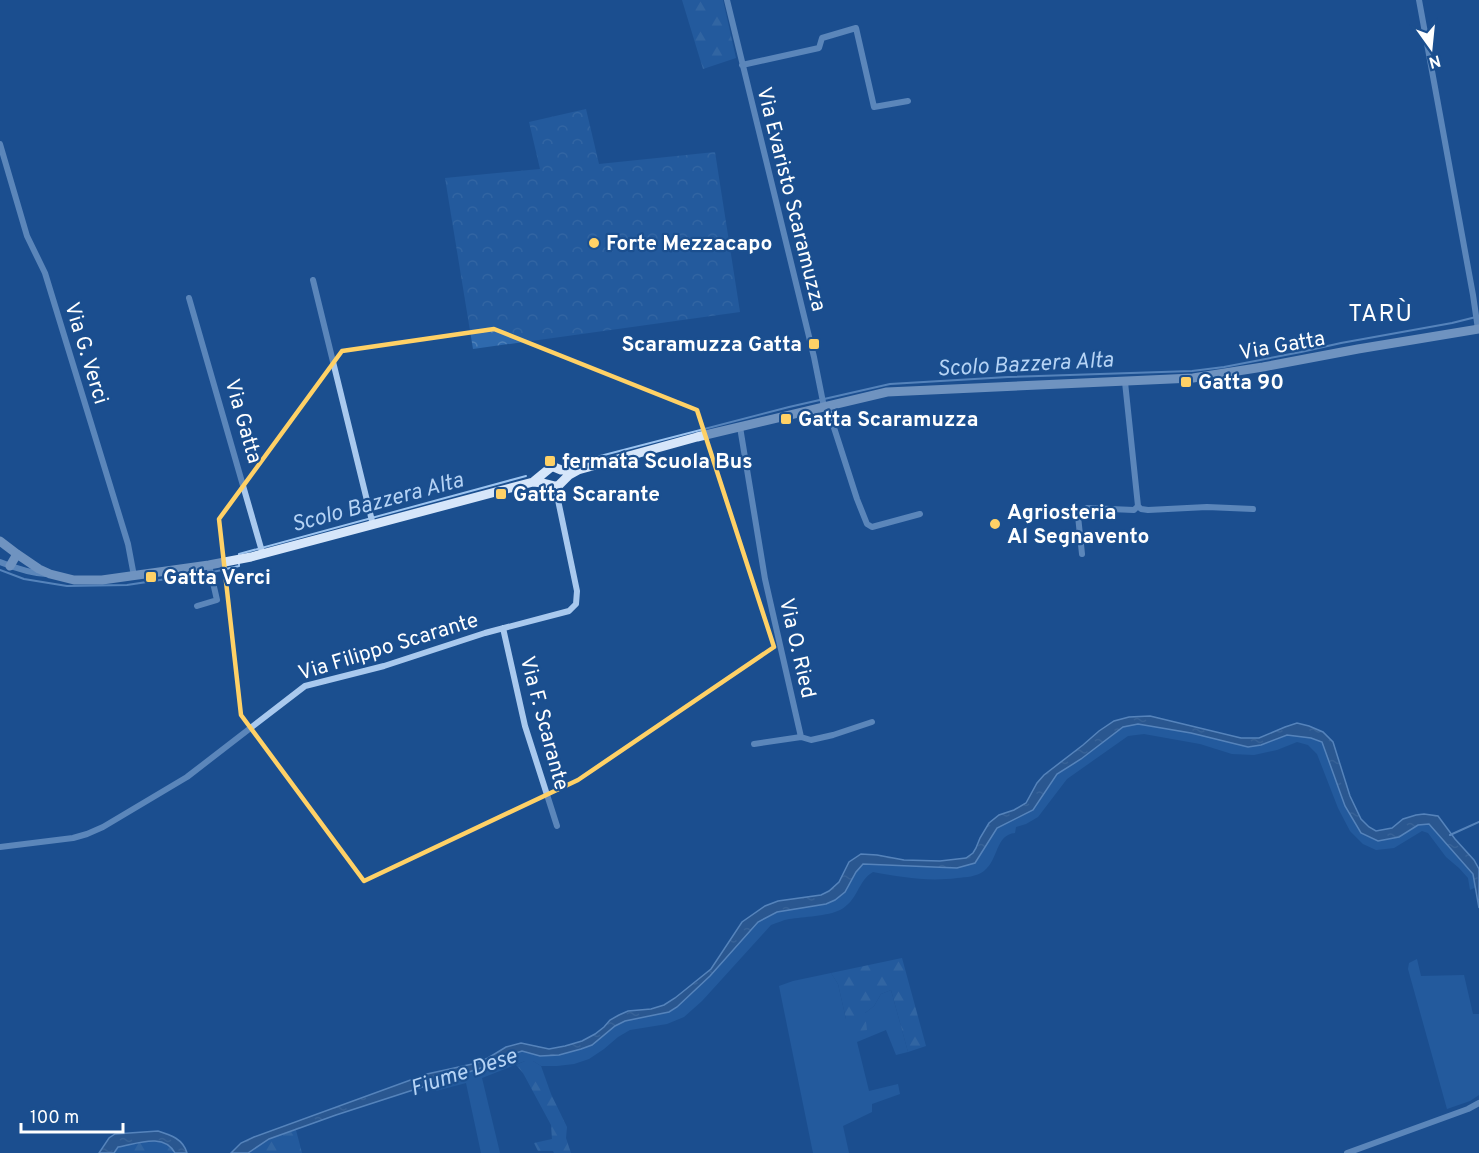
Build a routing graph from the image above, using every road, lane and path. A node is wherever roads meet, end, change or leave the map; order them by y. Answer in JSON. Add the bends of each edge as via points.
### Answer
{"nodes":[{"id":1,"x":727,"y":0,"type":"edge"},
{"id":2,"x":1419,"y":0,"type":"edge"},
{"id":3,"x":742,"y":65,"type":"junction"},
{"id":4,"x":908,"y":101,"type":"dead end"},
{"id":5,"x":0,"y":144,"type":"edge"},
{"id":6,"x":313,"y":280,"type":"dead end"},
{"id":7,"x":189,"y":298,"type":"dead end"},
{"id":8,"x":1477,"y":323,"type":"edge"},
{"id":9,"x":1125,"y":381,"type":"junction"},
{"id":10,"x":825,"y":406,"type":"junction"},
{"id":11,"x":740,"y":426,"type":"junction"},
{"id":12,"x":561,"y":470,"type":"junction"},
{"id":13,"x":578,"y":470,"type":"junction"},
{"id":14,"x":545,"y":473,"type":"junction"},
{"id":15,"x":532,"y":482,"type":"junction"},
{"id":16,"x":562,"y":482,"type":"junction"},
{"id":17,"x":550,"y":485,"type":"junction"},
{"id":18,"x":558,"y":500,"type":"junction"},
{"id":19,"x":1138,"y":506,"type":"junction"},
{"id":20,"x":1253,"y":508,"type":"dead end"},
{"id":21,"x":920,"y":514,"type":"dead end"},
{"id":22,"x":372,"y":521,"type":"junction"},
{"id":23,"x":0,"y":541,"type":"edge"},
{"id":24,"x":262,"y":550,"type":"junction"},
{"id":25,"x":17,"y":554,"type":"junction"},
{"id":26,"x":1082,"y":554,"type":"dead end"},
{"id":27,"x":0,"y":562,"type":"edge"},
{"id":28,"x":209,"y":565,"type":"junction"},
{"id":29,"x":10,"y":566,"type":"junction"},
{"id":30,"x":50,"y":574,"type":"junction"},
{"id":31,"x":134,"y":576,"type":"junction"},
{"id":32,"x":197,"y":606,"type":"dead end"},
{"id":33,"x":503,"y":628,"type":"junction"},
{"id":34,"x":872,"y":722,"type":"dead end"},
{"id":35,"x":801,"y":737,"type":"junction"},
{"id":36,"x":754,"y":744,"type":"dead end"},
{"id":37,"x":558,"y":826,"type":"dead end"},
{"id":38,"x":0,"y":847,"type":"edge"},
{"id":39,"x":1479,"y":1103,"type":"edge"},
{"id":40,"x":1347,"y":1153,"type":"edge"}],
"edges":[{"from":1,"to":3,"type":"street","name":"Via Evaristo Scaramuzza"},
{"from":2,"to":8,"type":"street"},
{"from":3,"to":4,"type":"street","via":[[819,48],[822,38],[856,28],[874,107]]},
{"from":3,"to":10,"type":"street","name":"Via Evaristo Scaramuzza"},
{"from":5,"to":31,"type":"street","name":"Via G. Verci","via":[[27,236],[45,273],[128,544]]},
{"from":6,"to":22,"type":"street"},
{"from":7,"to":24,"type":"street","name":"Via Gatta"},
{"from":8,"to":9,"type":"street","name":"Via Gatta","via":[[1215,375]]},
{"from":9,"to":10,"type":"street","name":"Via Gatta","via":[[898,391]]},
{"from":9,"to":19,"type":"street"},
{"from":10,"to":11,"type":"street","name":"Via Gatta"},
{"from":10,"to":21,"type":"street","via":[[867,524],[872,527]]},
{"from":11,"to":13,"type":"street","name":"Via Gatta"},
{"from":11,"to":35,"type":"street","name":"Via O. Ried","via":[[763,566]]},
{"from":12,"to":13,"type":"street","name":"Via Gatta"},
{"from":12,"to":14,"type":"street","name":"Via Gatta","via":[[554,467]]},
{"from":12,"to":16,"type":"street"},
{"from":13,"to":16,"type":"street","name":"Via Gatta"},
{"from":14,"to":15,"type":"street","name":"Via Gatta"},
{"from":14,"to":17,"type":"street"},
{"from":15,"to":17,"type":"street","name":"Via Gatta"},
{"from":15,"to":22,"type":"street","name":"Via Gatta"},
{"from":16,"to":17,"type":"street","name":"Via Gatta"},
{"from":16,"to":18,"type":"street","name":"Via Filippo Scarante"},
{"from":17,"to":18,"type":"street","name":"Via Filippo Scarante"},
{"from":18,"to":33,"type":"street","name":"Via Filippo Scarante","via":[[577,591],[576,604],[566,613]]},
{"from":19,"to":20,"type":"street","via":[[1148,510]]},
{"from":19,"to":26,"type":"street","via":[[1134,510],[1088,508],[1080,512]]},
{"from":22,"to":24,"type":"street","name":"Via Gatta"},
{"from":23,"to":25,"type":"street","name":"Via Gatta"},
{"from":24,"to":28,"type":"street","name":"Via Gatta"},
{"from":25,"to":29,"type":"street"},
{"from":25,"to":30,"type":"street","name":"Via Gatta"},
{"from":27,"to":29,"type":"street","name":"Via Gatta"},
{"from":28,"to":31,"type":"street","name":"Via Gatta"},
{"from":28,"to":32,"type":"street","via":[[217,600]]},
{"from":29,"to":30,"type":"street","name":"Via Gatta"},
{"from":30,"to":31,"type":"street","name":"Via Gatta","via":[[87,581]]},
{"from":33,"to":37,"type":"street","name":"Via F. Scarante","via":[[525,726]]},
{"from":33,"to":38,"type":"street","name":"Via Filippo Scarante","via":[[384,666],[305,686],[188,777],[102,827],[64,840]]},
{"from":34,"to":35,"type":"street","via":[[812,740]]},
{"from":35,"to":36,"type":"street"},
{"from":39,"to":40,"type":"street"}]}
